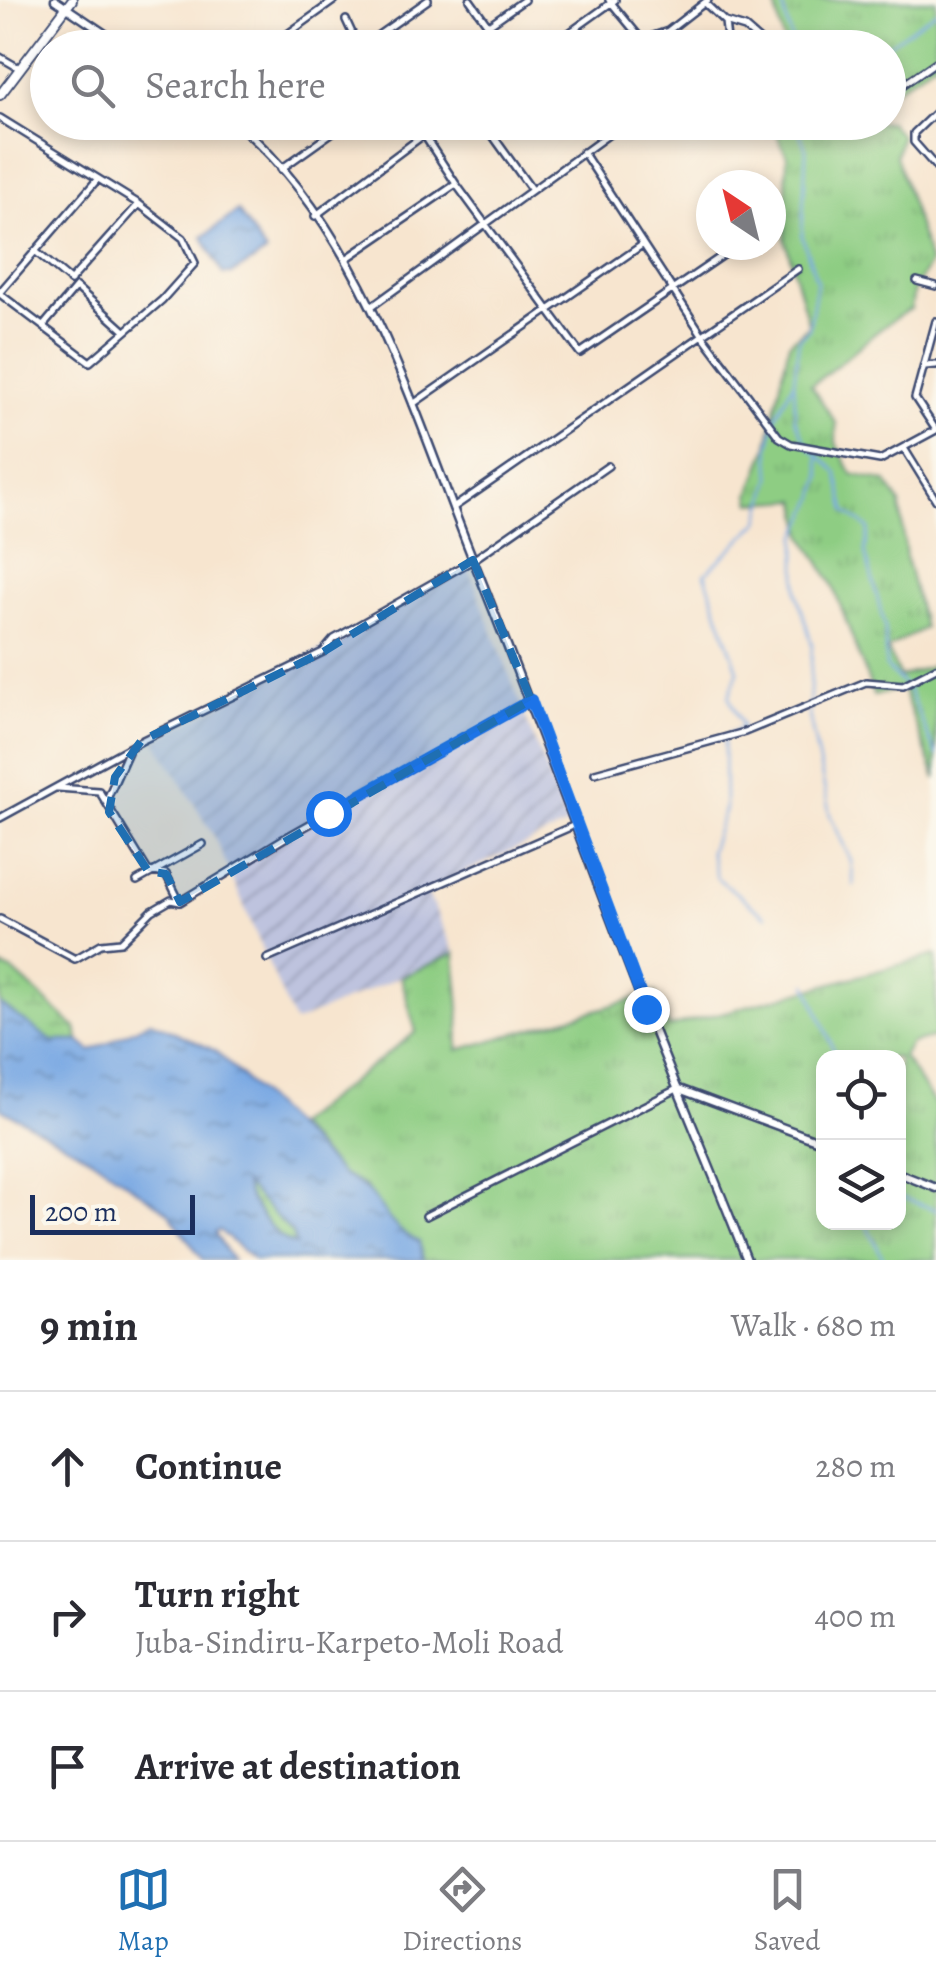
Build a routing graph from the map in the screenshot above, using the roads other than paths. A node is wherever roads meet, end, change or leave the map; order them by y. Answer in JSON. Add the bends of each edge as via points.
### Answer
{"nodes":[{"id":1,"x":55,"y":0,"type":"edge"},
{"id":2,"x":335,"y":0,"type":"edge"},
{"id":3,"x":428,"y":0,"type":"edge"},
{"id":4,"x":470,"y":0,"type":"edge"},
{"id":5,"x":524,"y":0,"type":"edge"},
{"id":6,"x":612,"y":0,"type":"edge"},
{"id":7,"x":707,"y":2,"type":"edge"},
{"id":8,"x":69,"y":4,"type":"edge"},
{"id":9,"x":346,"y":20,"type":"dead end"},
{"id":10,"x":726,"y":22,"type":"junction"},
{"id":11,"x":488,"y":26,"type":"junction"},
{"id":12,"x":49,"y":30,"type":"edge"},
{"id":13,"x":103,"y":30,"type":"edge"},
{"id":14,"x":293,"y":30,"type":"edge"},
{"id":15,"x":351,"y":30,"type":"edge"},
{"id":16,"x":386,"y":30,"type":"edge"},
{"id":17,"x":482,"y":30,"type":"edge"},
{"id":18,"x":572,"y":30,"type":"edge"},
{"id":19,"x":634,"y":30,"type":"edge"},
{"id":20,"x":668,"y":30,"type":"edge"},
{"id":21,"x":727,"y":30,"type":"edge"},
{"id":22,"x":747,"y":30,"type":"edge"},
{"id":23,"x":30,"y":56,"type":"edge"},
{"id":24,"x":0,"y":57,"type":"edge"},
{"id":25,"x":936,"y":62,"type":"edge"},
{"id":26,"x":20,"y":69,"type":"junction"},
{"id":27,"x":906,"y":83,"type":"edge"},
{"id":28,"x":0,"y":94,"type":"edge"},
{"id":29,"x":936,"y":112,"type":"edge"},
{"id":30,"x":0,"y":118,"type":"edge"},
{"id":31,"x":30,"y":137,"type":"edge"},
{"id":32,"x":34,"y":140,"type":"edge"},
{"id":33,"x":254,"y":140,"type":"edge"},
{"id":34,"x":320,"y":140,"type":"edge"},
{"id":35,"x":417,"y":140,"type":"edge"},
{"id":36,"x":429,"y":140,"type":"edge"},
{"id":37,"x":496,"y":140,"type":"edge"},
{"id":38,"x":600,"y":140,"type":"edge"},
{"id":39,"x":583,"y":152,"type":"junction"},
{"id":40,"x":936,"y":167,"type":"edge"},
{"id":41,"x":280,"y":168,"type":"junction"},
{"id":42,"x":97,"y":180,"type":"junction"},
{"id":43,"x":456,"y":184,"type":"junction"},
{"id":44,"x":531,"y":190,"type":"junction"},
{"id":45,"x":139,"y":204,"type":"junction"},
{"id":46,"x":315,"y":216,"type":"junction"},
{"id":47,"x":485,"y":224,"type":"junction"},
{"id":48,"x":642,"y":245,"type":"junction"},
{"id":49,"x":35,"y":251,"type":"junction"},
{"id":50,"x":344,"y":260,"type":"junction"},
{"id":51,"x":716,"y":260,"type":"edge"},
{"id":52,"x":798,"y":270,"type":"dead end"},
{"id":53,"x":917,"y":280,"type":"dead end"},
{"id":54,"x":70,"y":281,"type":"junction"},
{"id":55,"x":936,"y":286,"type":"edge"},
{"id":56,"x":76,"y":287,"type":"junction"},
{"id":57,"x":672,"y":290,"type":"junction"},
{"id":58,"x":0,"y":293,"type":"edge"},
{"id":59,"x":371,"y":307,"type":"junction"},
{"id":60,"x":550,"y":310,"type":"junction"},
{"id":61,"x":935,"y":322,"type":"edge"},
{"id":62,"x":44,"y":325,"type":"junction"},
{"id":63,"x":124,"y":331,"type":"junction"},
{"id":64,"x":703,"y":336,"type":"junction"},
{"id":65,"x":936,"y":365,"type":"edge"},
{"id":66,"x":925,"y":366,"type":"junction"},
{"id":67,"x":413,"y":404,"type":"junction"},
{"id":68,"x":904,"y":448,"type":"junction"},
{"id":69,"x":608,"y":466,"type":"dead end"},
{"id":70,"x":936,"y":478,"type":"edge"},
{"id":71,"x":927,"y":484,"type":"junction"},
{"id":72,"x":936,"y":500,"type":"edge"},
{"id":73,"x":453,"y":508,"type":"junction"},
{"id":74,"x":474,"y":560,"type":"junction"},
{"id":75,"x":936,"y":668,"type":"edge"},
{"id":76,"x":531,"y":700,"type":"junction"},
{"id":77,"x":129,"y":751,"type":"junction"},
{"id":78,"x":595,"y":774,"type":"dead end"},
{"id":79,"x":56,"y":788,"type":"junction"},
{"id":80,"x":107,"y":799,"type":"junction"},
{"id":81,"x":0,"y":818,"type":"edge"},
{"id":82,"x":578,"y":824,"type":"junction"},
{"id":83,"x":203,"y":844,"type":"dead end"},
{"id":84,"x":148,"y":871,"type":"junction"},
{"id":85,"x":137,"y":881,"type":"dead end"},
{"id":86,"x":180,"y":902,"type":"junction"},
{"id":87,"x":0,"y":919,"type":"edge"},
{"id":88,"x":267,"y":959,"type":"dead end"},
{"id":89,"x":678,"y":1089,"type":"junction"},
{"id":90,"x":816,"y":1140,"type":"edge"},
{"id":91,"x":906,"y":1176,"type":"edge"},
{"id":92,"x":936,"y":1188,"type":"edge"},
{"id":93,"x":426,"y":1216,"type":"dead end"},
{"id":94,"x":747,"y":1260,"type":"edge"}],
"edges":[{"from":1,"to":8,"type":"main road"},
{"from":2,"to":14,"type":"street"},
{"from":3,"to":16,"type":"street"},
{"from":4,"to":11,"type":"street"},
{"from":5,"to":11,"type":"street"},
{"from":6,"to":18,"type":"street"},
{"from":6,"to":19,"type":"street"},
{"from":7,"to":10,"type":"street"},
{"from":7,"to":20,"type":"street"},
{"from":8,"to":12,"type":"main road"},
{"from":8,"to":13,"type":"main road"},
{"from":9,"to":15,"type":"street"},
{"from":10,"to":21,"type":"street"},
{"from":10,"to":22,"type":"street"},
{"from":11,"to":17,"type":"street"},
{"from":23,"to":26,"type":"main road"},
{"from":24,"to":26,"type":"street"},
{"from":25,"to":27,"type":"street"},
{"from":26,"to":28,"type":"main road"},
{"from":29,"to":40,"type":"street","via":[[914,133]]},
{"from":30,"to":31,"type":"street"},
{"from":32,"to":42,"type":"street"},
{"from":33,"to":41,"type":"main road"},
{"from":34,"to":41,"type":"street"},
{"from":35,"to":46,"type":"street"},
{"from":36,"to":43,"type":"street"},
{"from":37,"to":44,"type":"street"},
{"from":38,"to":39,"type":"street"},
{"from":39,"to":44,"type":"street"},
{"from":39,"to":48,"type":"street"},
{"from":41,"to":46,"type":"main road"},
{"from":42,"to":45,"type":"street"},
{"from":42,"to":49,"type":"street"},
{"from":43,"to":47,"type":"street"},
{"from":43,"to":50,"type":"street"},
{"from":44,"to":47,"type":"street"},
{"from":45,"to":54,"type":"street"},
{"from":45,"to":63,"type":"street","via":[[183,238],[195,263]]},
{"from":46,"to":50,"type":"main road"},
{"from":47,"to":59,"type":"street"},
{"from":47,"to":60,"type":"street"},
{"from":48,"to":57,"type":"street"},
{"from":48,"to":60,"type":"street"},
{"from":49,"to":54,"type":"street"},
{"from":49,"to":58,"type":"street"},
{"from":50,"to":59,"type":"main road"},
{"from":51,"to":57,"type":"street"},
{"from":52,"to":64,"type":"street"},
{"from":53,"to":55,"type":"street"},
{"from":54,"to":56,"type":"street"},
{"from":56,"to":62,"type":"street"},
{"from":56,"to":63,"type":"street"},
{"from":57,"to":60,"type":"street","via":[[580,353]]},
{"from":57,"to":64,"type":"street"},
{"from":58,"to":62,"type":"street"},
{"from":59,"to":67,"type":"main road"},
{"from":60,"to":67,"type":"street"},
{"from":61,"to":66,"type":"street"},
{"from":62,"to":63,"type":"street","via":[[90,362]]},
{"from":64,"to":68,"type":"street","via":[[790,444],[880,460]]},
{"from":64,"to":73,"type":"street"},
{"from":65,"to":66,"type":"street"},
{"from":66,"to":68,"type":"street","via":[[915,398],[936,430]]},
{"from":67,"to":73,"type":"main road"},
{"from":68,"to":71,"type":"street"},
{"from":69,"to":74,"type":"street"},
{"from":70,"to":71,"type":"street"},
{"from":71,"to":72,"type":"street"},
{"from":73,"to":74,"type":"main road"},
{"from":74,"to":76,"type":"main road"},
{"from":74,"to":77,"type":"street","via":[[334,639],[323,652]]},
{"from":75,"to":78,"type":"street","via":[[903,685],[866,682],[745,732]]},
{"from":76,"to":82,"type":"main road"},
{"from":76,"to":86,"type":"street"},
{"from":77,"to":79,"type":"street"},
{"from":77,"to":80,"type":"street"},
{"from":79,"to":80,"type":"street","via":[[90,788]]},
{"from":79,"to":81,"type":"street"},
{"from":80,"to":84,"type":"street"},
{"from":82,"to":88,"type":"street"},
{"from":82,"to":89,"type":"main road"},
{"from":83,"to":84,"type":"street"},
{"from":84,"to":85,"type":"street"},
{"from":84,"to":86,"type":"street","via":[[166,874]]},
{"from":86,"to":87,"type":"street","via":[[158,906],[123,941],[75,959]]},
{"from":89,"to":90,"type":"main road"},
{"from":89,"to":93,"type":"street"},
{"from":89,"to":94,"type":"main road"},
{"from":91,"to":92,"type":"main road"}]}
